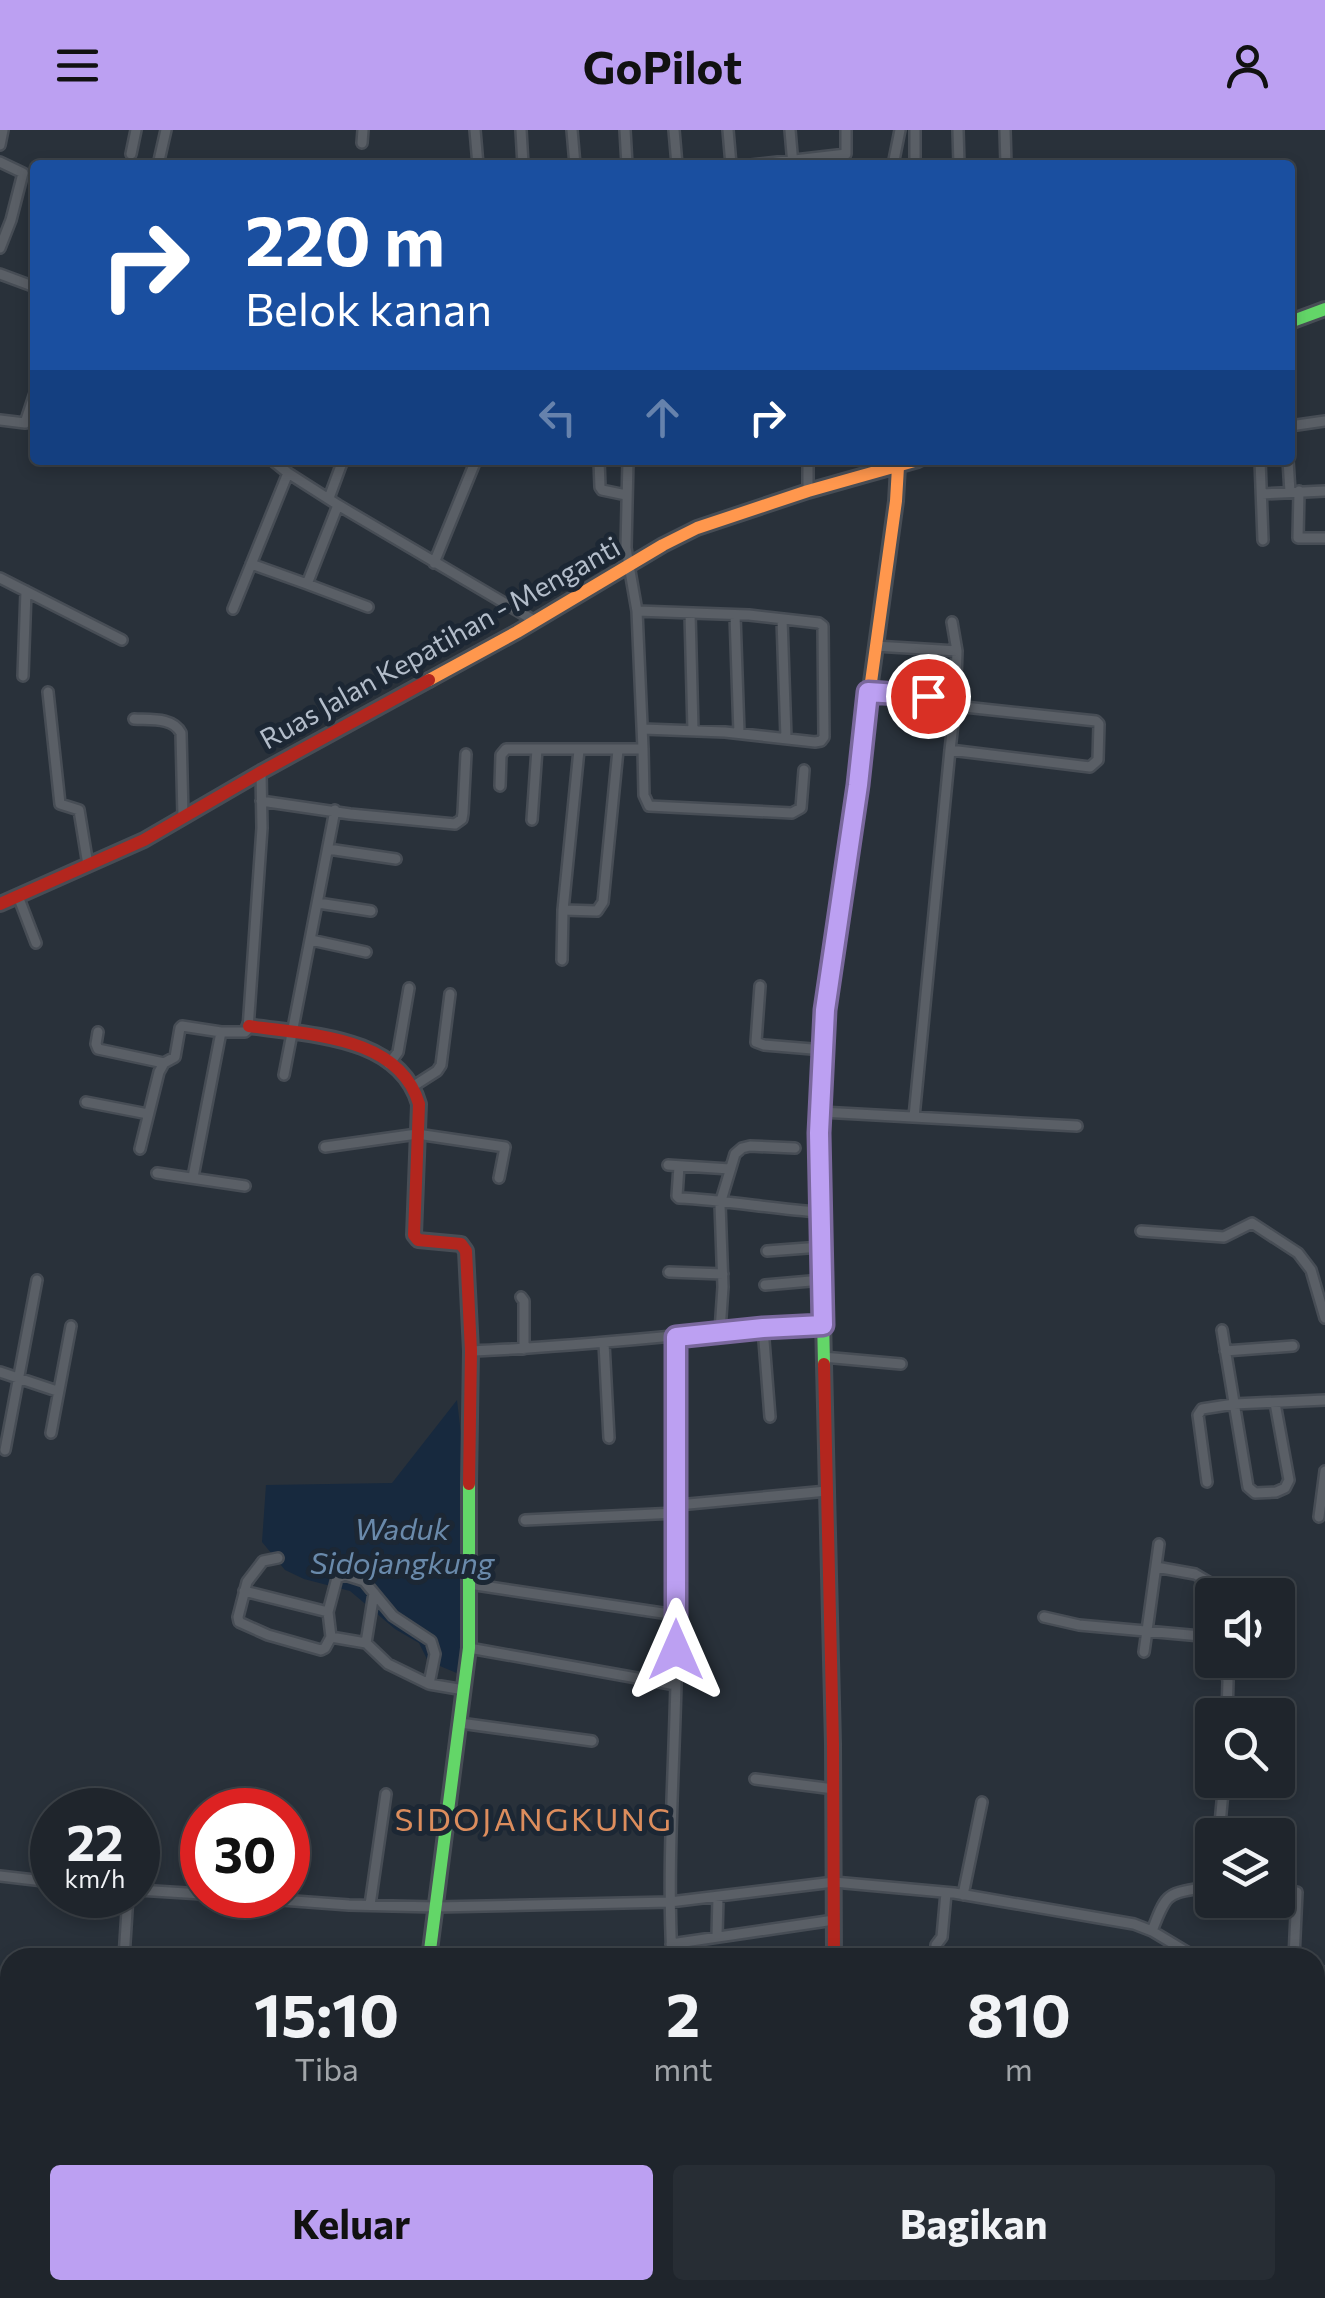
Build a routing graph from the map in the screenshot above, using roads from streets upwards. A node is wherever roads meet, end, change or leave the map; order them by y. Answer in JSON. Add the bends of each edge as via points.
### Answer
{"nodes":[{"id":1,"x":3,"y":130,"type":"edge"},
{"id":2,"x":136,"y":130,"type":"edge"},
{"id":3,"x":166,"y":130,"type":"edge"},
{"id":4,"x":363,"y":130,"type":"edge"},
{"id":5,"x":475,"y":130,"type":"edge"},
{"id":6,"x":520,"y":130,"type":"edge"},
{"id":7,"x":572,"y":130,"type":"edge"},
{"id":8,"x":624,"y":130,"type":"edge"},
{"id":9,"x":674,"y":130,"type":"edge"},
{"id":10,"x":728,"y":130,"type":"edge"},
{"id":11,"x":790,"y":130,"type":"edge"},
{"id":12,"x":846,"y":130,"type":"edge"},
{"id":13,"x":900,"y":130,"type":"edge"},
{"id":14,"x":915,"y":130,"type":"edge"},
{"id":15,"x":958,"y":130,"type":"edge"},
{"id":16,"x":1005,"y":130,"type":"edge"},
{"id":17,"x":362,"y":143,"type":"dead end"},
{"id":18,"x":0,"y":145,"type":"edge"},
{"id":19,"x":131,"y":154,"type":"dead end"},
{"id":20,"x":159,"y":160,"type":"edge"},
{"id":21,"x":478,"y":160,"type":"edge"},
{"id":22,"x":523,"y":160,"type":"edge"},
{"id":23,"x":575,"y":160,"type":"edge"},
{"id":24,"x":627,"y":160,"type":"edge"},
{"id":25,"x":677,"y":160,"type":"edge"},
{"id":26,"x":731,"y":160,"type":"edge"},
{"id":27,"x":793,"y":160,"type":"edge"},
{"id":28,"x":811,"y":160,"type":"edge"},
{"id":29,"x":895,"y":160,"type":"edge"},
{"id":30,"x":915,"y":160,"type":"edge"},
{"id":31,"x":959,"y":160,"type":"edge"},
{"id":32,"x":1006,"y":160,"type":"edge"},
{"id":33,"x":0,"y":162,"type":"edge"},
{"id":34,"x":0,"y":248,"type":"edge"},
{"id":35,"x":1,"y":277,"type":"edge"},
{"id":36,"x":30,"y":286,"type":"edge"},
{"id":37,"x":1325,"y":309,"type":"edge"},
{"id":38,"x":1295,"y":320,"type":"edge"},
{"id":39,"x":30,"y":408,"type":"edge"},
{"id":40,"x":0,"y":420,"type":"edge"},
{"id":41,"x":1325,"y":421,"type":"edge"},
{"id":42,"x":1295,"y":425,"type":"edge"},
{"id":43,"x":278,"y":465,"type":"edge"},
{"id":44,"x":342,"y":465,"type":"edge"},
{"id":45,"x":474,"y":465,"type":"edge"},
{"id":46,"x":600,"y":465,"type":"edge"},
{"id":47,"x":628,"y":465,"type":"edge"},
{"id":48,"x":808,"y":465,"type":"edge"},
{"id":49,"x":901,"y":465,"type":"edge"},
{"id":50,"x":1260,"y":465,"type":"edge"},
{"id":51,"x":1289,"y":465,"type":"edge"},
{"id":52,"x":898,"y":466,"type":"junction"},
{"id":53,"x":288,"y":473,"type":"junction"},
{"id":54,"x":808,"y":491,"type":"junction"},
{"id":55,"x":1325,"y":491,"type":"edge"},
{"id":56,"x":1295,"y":492,"type":"junction"},
{"id":57,"x":626,"y":494,"type":"junction"},
{"id":58,"x":1262,"y":494,"type":"junction"},
{"id":59,"x":334,"y":502,"type":"junction"},
{"id":60,"x":1325,"y":538,"type":"edge"},
{"id":61,"x":1263,"y":540,"type":"dead end"},
{"id":62,"x":434,"y":563,"type":"junction"},
{"id":63,"x":250,"y":564,"type":"junction"},
{"id":64,"x":628,"y":567,"type":"junction"},
{"id":65,"x":0,"y":578,"type":"edge"},
{"id":66,"x":307,"y":584,"type":"junction"},
{"id":67,"x":26,"y":591,"type":"junction"},
{"id":68,"x":368,"y":607,"type":"dead end"},
{"id":69,"x":234,"y":609,"type":"dead end"},
{"id":70,"x":637,"y":611,"type":"junction"},
{"id":71,"x":690,"y":613,"type":"junction"},
{"id":72,"x":735,"y":615,"type":"junction"},
{"id":73,"x":782,"y":619,"type":"junction"},
{"id":74,"x":535,"y":622,"type":"junction"},
{"id":75,"x":952,"y":622,"type":"dead end"},
{"id":76,"x":122,"y":640,"type":"dead end"},
{"id":77,"x":875,"y":646,"type":"junction"},
{"id":78,"x":957,"y":651,"type":"junction"},
{"id":79,"x":23,"y":676,"type":"dead end"},
{"id":80,"x":48,"y":692,"type":"dead end"},
{"id":81,"x":868,"y":692,"type":"junction"},
{"id":82,"x":955,"y":701,"type":"junction"},
{"id":83,"x":134,"y":719,"type":"dead end"},
{"id":84,"x":643,"y":729,"type":"junction"},
{"id":85,"x":693,"y":731,"type":"junction"},
{"id":86,"x":739,"y":734,"type":"junction"},
{"id":87,"x":786,"y":738,"type":"junction"},
{"id":88,"x":538,"y":749,"type":"junction"},
{"id":89,"x":644,"y":749,"type":"junction"},
{"id":90,"x":580,"y":750,"type":"junction"},
{"id":91,"x":618,"y":750,"type":"junction"},
{"id":92,"x":950,"y":750,"type":"junction"},
{"id":93,"x":466,"y":754,"type":"dead end"},
{"id":94,"x":804,"y":770,"type":"dead end"},
{"id":95,"x":261,"y":772,"type":"junction"},
{"id":96,"x":500,"y":786,"type":"dead end"},
{"id":97,"x":262,"y":801,"type":"junction"},
{"id":98,"x":336,"y":810,"type":"junction"},
{"id":99,"x":183,"y":817,"type":"junction"},
{"id":100,"x":532,"y":820,"type":"dead end"},
{"id":101,"x":328,"y":849,"type":"junction"},
{"id":102,"x":396,"y":860,"type":"dead end"},
{"id":103,"x":88,"y":865,"type":"junction"},
{"id":104,"x":18,"y":896,"type":"junction"},
{"id":105,"x":318,"y":902,"type":"junction"},
{"id":106,"x":0,"y":904,"type":"edge"},
{"id":107,"x":564,"y":910,"type":"junction"},
{"id":108,"x":371,"y":911,"type":"dead end"},
{"id":109,"x":311,"y":940,"type":"junction"},
{"id":110,"x":36,"y":943,"type":"dead end"},
{"id":111,"x":366,"y":952,"type":"dead end"},
{"id":112,"x":562,"y":960,"type":"dead end"},
{"id":113,"x":760,"y":986,"type":"dead end"},
{"id":114,"x":409,"y":988,"type":"dead end"},
{"id":115,"x":450,"y":994,"type":"dead end"},
{"id":116,"x":249,"y":1026,"type":"junction"},
{"id":117,"x":98,"y":1032,"type":"dead end"},
{"id":118,"x":221,"y":1032,"type":"junction"},
{"id":119,"x":294,"y":1034,"type":"junction"},
{"id":120,"x":824,"y":1050,"type":"junction"},
{"id":121,"x":164,"y":1063,"type":"junction"},
{"id":122,"x":389,"y":1064,"type":"junction"},
{"id":123,"x":284,"y":1075,"type":"dead end"},
{"id":124,"x":412,"y":1087,"type":"junction"},
{"id":125,"x":86,"y":1102,"type":"dead end"},
{"id":126,"x":821,"y":1112,"type":"junction"},
{"id":127,"x":148,"y":1114,"type":"junction"},
{"id":128,"x":914,"y":1118,"type":"junction"},
{"id":129,"x":1077,"y":1126,"type":"dead end"},
{"id":130,"x":418,"y":1134,"type":"junction"},
{"id":131,"x":325,"y":1147,"type":"dead end"},
{"id":132,"x":795,"y":1148,"type":"dead end"},
{"id":133,"x":140,"y":1149,"type":"dead end"},
{"id":134,"x":730,"y":1169,"type":"junction"},
{"id":135,"x":157,"y":1173,"type":"dead end"},
{"id":136,"x":193,"y":1178,"type":"junction"},
{"id":137,"x":499,"y":1178,"type":"dead end"},
{"id":138,"x":245,"y":1186,"type":"dead end"},
{"id":139,"x":721,"y":1200,"type":"junction"},
{"id":140,"x":820,"y":1212,"type":"junction"},
{"id":141,"x":1141,"y":1232,"type":"dead end"},
{"id":142,"x":820,"y":1246,"type":"junction"},
{"id":143,"x":767,"y":1251,"type":"dead end"},
{"id":144,"x":668,"y":1272,"type":"dead end"},
{"id":145,"x":723,"y":1274,"type":"junction"},
{"id":146,"x":38,"y":1280,"type":"dead end"},
{"id":147,"x":822,"y":1280,"type":"junction"},
{"id":148,"x":765,"y":1286,"type":"dead end"},
{"id":149,"x":521,"y":1297,"type":"dead end"},
{"id":150,"x":1325,"y":1318,"type":"edge"},
{"id":151,"x":823,"y":1325,"type":"junction"},
{"id":152,"x":71,"y":1326,"type":"dead end"},
{"id":153,"x":763,"y":1328,"type":"junction"},
{"id":154,"x":1222,"y":1330,"type":"dead end"},
{"id":155,"x":720,"y":1332,"type":"junction"},
{"id":156,"x":676,"y":1337,"type":"junction"},
{"id":157,"x":604,"y":1342,"type":"junction"},
{"id":158,"x":1292,"y":1346,"type":"dead end"},
{"id":159,"x":524,"y":1348,"type":"junction"},
{"id":160,"x":472,"y":1350,"type":"junction"},
{"id":161,"x":1225,"y":1351,"type":"junction"},
{"id":162,"x":823,"y":1357,"type":"junction"},
{"id":163,"x":901,"y":1364,"type":"dead end"},
{"id":164,"x":0,"y":1372,"type":"edge"},
{"id":165,"x":19,"y":1377,"type":"junction"},
{"id":166,"x":57,"y":1392,"type":"junction"},
{"id":167,"x":1325,"y":1400,"type":"edge"},
{"id":168,"x":1276,"y":1402,"type":"junction"},
{"id":169,"x":1234,"y":1404,"type":"junction"},
{"id":170,"x":770,"y":1418,"type":"dead end"},
{"id":171,"x":51,"y":1433,"type":"dead end"},
{"id":172,"x":609,"y":1438,"type":"dead end"},
{"id":173,"x":5,"y":1450,"type":"dead end"},
{"id":174,"x":1325,"y":1472,"type":"edge"},
{"id":175,"x":1207,"y":1482,"type":"dead end"},
{"id":176,"x":827,"y":1491,"type":"junction"},
{"id":177,"x":677,"y":1509,"type":"junction"},
{"id":178,"x":1320,"y":1517,"type":"dead end"},
{"id":179,"x":525,"y":1520,"type":"dead end"},
{"id":180,"x":1159,"y":1544,"type":"dead end"},
{"id":181,"x":278,"y":1558,"type":"dead end"},
{"id":182,"x":1156,"y":1566,"type":"junction"},
{"id":183,"x":1201,"y":1578,"type":"edge"},
{"id":184,"x":470,"y":1584,"type":"junction"},
{"id":185,"x":244,"y":1590,"type":"junction"},
{"id":186,"x":374,"y":1593,"type":"junction"},
{"id":187,"x":328,"y":1612,"type":"junction"},
{"id":188,"x":676,"y":1615,"type":"junction"},
{"id":189,"x":1044,"y":1618,"type":"dead end"},
{"id":190,"x":1146,"y":1633,"type":"junction"},
{"id":191,"x":331,"y":1636,"type":"junction"},
{"id":192,"x":1195,"y":1636,"type":"edge"},
{"id":193,"x":366,"y":1644,"type":"junction"},
{"id":194,"x":469,"y":1648,"type":"junction"},
{"id":195,"x":1144,"y":1652,"type":"dead end"},
{"id":196,"x":429,"y":1684,"type":"junction"},
{"id":197,"x":676,"y":1685,"type":"junction"},
{"id":198,"x":464,"y":1690,"type":"junction"},
{"id":199,"x":460,"y":1723,"type":"junction"},
{"id":200,"x":592,"y":1741,"type":"dead end"},
{"id":201,"x":755,"y":1779,"type":"dead end"},
{"id":202,"x":834,"y":1788,"type":"junction"},
{"id":203,"x":386,"y":1794,"type":"dead end"},
{"id":204,"x":982,"y":1802,"type":"dead end"},
{"id":205,"x":0,"y":1876,"type":"edge"},
{"id":206,"x":30,"y":1879,"type":"edge"},
{"id":207,"x":834,"y":1882,"type":"junction"},
{"id":208,"x":1195,"y":1889,"type":"edge"},
{"id":209,"x":946,"y":1892,"type":"junction"},
{"id":210,"x":1296,"y":1892,"type":"dead end"},
{"id":211,"x":963,"y":1894,"type":"junction"},
{"id":212,"x":718,"y":1897,"type":"junction"},
{"id":213,"x":310,"y":1902,"type":"edge"},
{"id":214,"x":670,"y":1902,"type":"junction"},
{"id":215,"x":370,"y":1906,"type":"junction"},
{"id":216,"x":436,"y":1906,"type":"junction"},
{"id":217,"x":127,"y":1918,"type":"edge"},
{"id":218,"x":834,"y":1920,"type":"junction"},
{"id":219,"x":1152,"y":1931,"type":"junction"},
{"id":220,"x":717,"y":1936,"type":"junction"},
{"id":221,"x":671,"y":1944,"type":"junction"},
{"id":222,"x":125,"y":1948,"type":"edge"},
{"id":223,"x":431,"y":1948,"type":"edge"},
{"id":224,"x":671,"y":1948,"type":"edge"},
{"id":225,"x":834,"y":1948,"type":"edge"},
{"id":226,"x":936,"y":1948,"type":"edge"},
{"id":227,"x":1180,"y":1948,"type":"edge"},
{"id":228,"x":1294,"y":1948,"type":"edge"}],
"edges":[{"from":1,"to":18,"type":"street"},
{"from":2,"to":19,"type":"street"},
{"from":3,"to":20,"type":"street"},
{"from":4,"to":17,"type":"street"},
{"from":5,"to":21,"type":"street"},
{"from":6,"to":22,"type":"street"},
{"from":7,"to":23,"type":"street"},
{"from":8,"to":24,"type":"street"},
{"from":9,"to":25,"type":"street"},
{"from":10,"to":26,"type":"street"},
{"from":11,"to":27,"type":"street"},
{"from":12,"to":28,"type":"street","via":[[846,154]]},
{"from":13,"to":29,"type":"street"},
{"from":14,"to":30,"type":"street"},
{"from":15,"to":31,"type":"street"},
{"from":16,"to":32,"type":"street"},
{"from":33,"to":34,"type":"street","via":[[23,173]]},
{"from":35,"to":36,"type":"street"},
{"from":37,"to":38,"type":"street"},
{"from":39,"to":40,"type":"street","via":[[25,423]]},
{"from":41,"to":42,"type":"street"},
{"from":43,"to":53,"type":"street"},
{"from":44,"to":59,"type":"street"},
{"from":45,"to":62,"type":"street"},
{"from":46,"to":57,"type":"street","via":[[602,490]]},
{"from":47,"to":57,"type":"street"},
{"from":48,"to":54,"type":"street"},
{"from":49,"to":52,"type":"street","name":"Ruas Jalan Kepatihan - Menganti"},
{"from":50,"to":58,"type":"street"},
{"from":51,"to":56,"type":"street"},
{"from":52,"to":54,"type":"street","name":"Ruas Jalan Kepatihan - Menganti"},
{"from":52,"to":77,"type":"street"},
{"from":53,"to":59,"type":"street"},
{"from":53,"to":63,"type":"street"},
{"from":54,"to":64,"type":"street","name":"Ruas Jalan Kepatihan - Menganti","via":[[697,528]]},
{"from":55,"to":56,"type":"street"},
{"from":56,"to":58,"type":"street"},
{"from":56,"to":60,"type":"street","via":[[1298,536]]},
{"from":57,"to":64,"type":"street"},
{"from":58,"to":61,"type":"street"},
{"from":59,"to":62,"type":"street"},
{"from":59,"to":66,"type":"street"},
{"from":62,"to":74,"type":"street"},
{"from":63,"to":66,"type":"street"},
{"from":63,"to":69,"type":"street"},
{"from":64,"to":70,"type":"street"},
{"from":64,"to":74,"type":"street","name":"Ruas Jalan Kepatihan - Menganti"},
{"from":65,"to":67,"type":"street"},
{"from":66,"to":68,"type":"street"},
{"from":67,"to":76,"type":"street"},
{"from":67,"to":79,"type":"street"},
{"from":70,"to":71,"type":"street"},
{"from":70,"to":84,"type":"street"},
{"from":71,"to":72,"type":"street"},
{"from":71,"to":85,"type":"street"},
{"from":72,"to":73,"type":"street"},
{"from":72,"to":86,"type":"street"},
{"from":73,"to":87,"type":"street"},
{"from":73,"to":87,"type":"street","via":[[823,626],[824,736],[815,742]]},
{"from":74,"to":95,"type":"street","name":"Ruas Jalan Kepatihan - Menganti"},
{"from":75,"to":78,"type":"street"},
{"from":77,"to":78,"type":"street"},
{"from":77,"to":81,"type":"street"},
{"from":78,"to":82,"type":"street"},
{"from":80,"to":103,"type":"street","via":[[60,804],[80,810]]},
{"from":81,"to":82,"type":"street"},
{"from":81,"to":120,"type":"street"},
{"from":82,"to":92,"type":"street"},
{"from":82,"to":92,"type":"street","via":[[1096,721],[1098,760],[1090,767]]},
{"from":83,"to":99,"type":"street","via":[[177,726]]},
{"from":84,"to":85,"type":"street"},
{"from":84,"to":89,"type":"street"},
{"from":85,"to":86,"type":"street"},
{"from":86,"to":87,"type":"street"},
{"from":88,"to":90,"type":"street"},
{"from":88,"to":96,"type":"street","via":[[503,750]]},
{"from":88,"to":100,"type":"street"},
{"from":89,"to":91,"type":"street"},
{"from":89,"to":94,"type":"street","via":[[649,806],[798,812]]},
{"from":90,"to":91,"type":"street"},
{"from":90,"to":107,"type":"street"},
{"from":91,"to":107,"type":"street","via":[[603,902],[598,911]]},
{"from":92,"to":128,"type":"street"},
{"from":93,"to":98,"type":"street","via":[[459,823]]},
{"from":95,"to":97,"type":"street"},
{"from":95,"to":99,"type":"street","name":"Ruas Jalan Kepatihan - Menganti"},
{"from":97,"to":98,"type":"street"},
{"from":97,"to":116,"type":"street"},
{"from":98,"to":101,"type":"street"},
{"from":99,"to":103,"type":"street","name":"Ruas Jalan Kepatihan - Menganti"},
{"from":101,"to":102,"type":"street"},
{"from":101,"to":105,"type":"street"},
{"from":103,"to":104,"type":"street","name":"Ruas Jalan Kepatihan - Menganti"},
{"from":104,"to":106,"type":"street","name":"Ruas Jalan Kepatihan - Menganti"},
{"from":104,"to":110,"type":"street"},
{"from":105,"to":108,"type":"street"},
{"from":105,"to":109,"type":"street"},
{"from":107,"to":112,"type":"street"},
{"from":109,"to":111,"type":"street"},
{"from":109,"to":119,"type":"street"},
{"from":113,"to":120,"type":"street","via":[[756,1042]]},
{"from":114,"to":122,"type":"street","via":[[398,1052]]},
{"from":115,"to":124,"type":"street","via":[[440,1065]]},
{"from":116,"to":118,"type":"street","via":[[245,1032]]},
{"from":116,"to":119,"type":"street"},
{"from":117,"to":121,"type":"street","via":[[98,1049]]},
{"from":118,"to":121,"type":"street","via":[[182,1026],[175,1057]]},
{"from":118,"to":136,"type":"street"},
{"from":119,"to":122,"type":"street","via":[[341,1040]]},
{"from":119,"to":123,"type":"street"},
{"from":120,"to":126,"type":"street"},
{"from":121,"to":127,"type":"street"},
{"from":122,"to":124,"type":"street"},
{"from":124,"to":130,"type":"street"},
{"from":125,"to":127,"type":"street"},
{"from":126,"to":128,"type":"street"},
{"from":126,"to":140,"type":"street"},
{"from":127,"to":133,"type":"street"},
{"from":128,"to":129,"type":"street"},
{"from":130,"to":131,"type":"street"},
{"from":130,"to":137,"type":"street","via":[[505,1147]]},
{"from":130,"to":160,"type":"street","via":[[414,1236],[461,1244],[466,1251]]},
{"from":132,"to":134,"type":"street","via":[[742,1148]]},
{"from":134,"to":139,"type":"street"},
{"from":134,"to":139,"type":"street","via":[[674,1165],[676,1196]]},
{"from":135,"to":136,"type":"street"},
{"from":136,"to":138,"type":"street"},
{"from":139,"to":140,"type":"street"},
{"from":139,"to":145,"type":"street"},
{"from":140,"to":142,"type":"street"},
{"from":141,"to":150,"type":"street","via":[[1224,1237],[1252,1223],[1298,1253],[1311,1270]]},
{"from":142,"to":143,"type":"street"},
{"from":142,"to":147,"type":"street"},
{"from":144,"to":145,"type":"street"},
{"from":145,"to":155,"type":"street"},
{"from":146,"to":165,"type":"street"},
{"from":147,"to":148,"type":"street"},
{"from":147,"to":151,"type":"street"},
{"from":149,"to":159,"type":"street"},
{"from":151,"to":153,"type":"street"},
{"from":151,"to":162,"type":"street"},
{"from":152,"to":166,"type":"street"},
{"from":153,"to":155,"type":"street"},
{"from":153,"to":170,"type":"street"},
{"from":154,"to":161,"type":"street"},
{"from":155,"to":156,"type":"street"},
{"from":156,"to":157,"type":"street"},
{"from":156,"to":177,"type":"street"},
{"from":157,"to":159,"type":"street"},
{"from":157,"to":172,"type":"street"},
{"from":158,"to":161,"type":"street"},
{"from":159,"to":160,"type":"street"},
{"from":160,"to":184,"type":"street"},
{"from":161,"to":169,"type":"street"},
{"from":162,"to":163,"type":"street"},
{"from":162,"to":176,"type":"street"},
{"from":164,"to":165,"type":"street"},
{"from":165,"to":166,"type":"street"},
{"from":165,"to":173,"type":"street"},
{"from":166,"to":171,"type":"street"},
{"from":167,"to":168,"type":"street"},
{"from":168,"to":169,"type":"street"},
{"from":168,"to":169,"type":"street","via":[[1288,1480],[1276,1492],[1255,1493],[1248,1487]]},
{"from":169,"to":175,"type":"street","via":[[1198,1415]]},
{"from":174,"to":178,"type":"street"},
{"from":176,"to":177,"type":"street"},
{"from":176,"to":202,"type":"street"},
{"from":177,"to":179,"type":"street"},
{"from":177,"to":188,"type":"street"},
{"from":180,"to":182,"type":"street"},
{"from":181,"to":185,"type":"street","via":[[263,1560]]},
{"from":182,"to":183,"type":"street"},
{"from":182,"to":190,"type":"street"},
{"from":184,"to":188,"type":"street"},
{"from":184,"to":194,"type":"street"},
{"from":185,"to":187,"type":"street"},
{"from":185,"to":191,"type":"street","via":[[240,1624],[321,1650]]},
{"from":186,"to":187,"type":"street","via":[[355,1577],[341,1576]]},
{"from":186,"to":193,"type":"street"},
{"from":186,"to":196,"type":"street","via":[[392,1616],[434,1646]]},
{"from":187,"to":191,"type":"street"},
{"from":188,"to":197,"type":"street"},
{"from":189,"to":190,"type":"street"},
{"from":190,"to":192,"type":"street"},
{"from":190,"to":195,"type":"street"},
{"from":191,"to":193,"type":"street"},
{"from":193,"to":196,"type":"street","via":[[388,1664]]},
{"from":194,"to":197,"type":"street"},
{"from":194,"to":198,"type":"street"},
{"from":196,"to":198,"type":"street"},
{"from":197,"to":214,"type":"street"},
{"from":198,"to":199,"type":"street"},
{"from":199,"to":200,"type":"street"},
{"from":199,"to":216,"type":"street"},
{"from":201,"to":202,"type":"street"},
{"from":202,"to":207,"type":"street"},
{"from":203,"to":215,"type":"street"},
{"from":204,"to":211,"type":"street"},
{"from":205,"to":206,"type":"street"},
{"from":207,"to":209,"type":"street"},
{"from":207,"to":212,"type":"street"},
{"from":207,"to":218,"type":"street"},
{"from":208,"to":219,"type":"street","via":[[1167,1896]]},
{"from":209,"to":211,"type":"street"},
{"from":209,"to":226,"type":"street"},
{"from":210,"to":228,"type":"street"},
{"from":211,"to":219,"type":"street"},
{"from":212,"to":214,"type":"street"},
{"from":212,"to":220,"type":"street"},
{"from":213,"to":215,"type":"street"},
{"from":214,"to":216,"type":"street"},
{"from":214,"to":221,"type":"street"},
{"from":215,"to":216,"type":"street"},
{"from":216,"to":223,"type":"street"},
{"from":217,"to":222,"type":"street"},
{"from":218,"to":220,"type":"street"},
{"from":218,"to":225,"type":"street"},
{"from":219,"to":227,"type":"street"},
{"from":220,"to":221,"type":"street"},
{"from":221,"to":224,"type":"street"}]}
